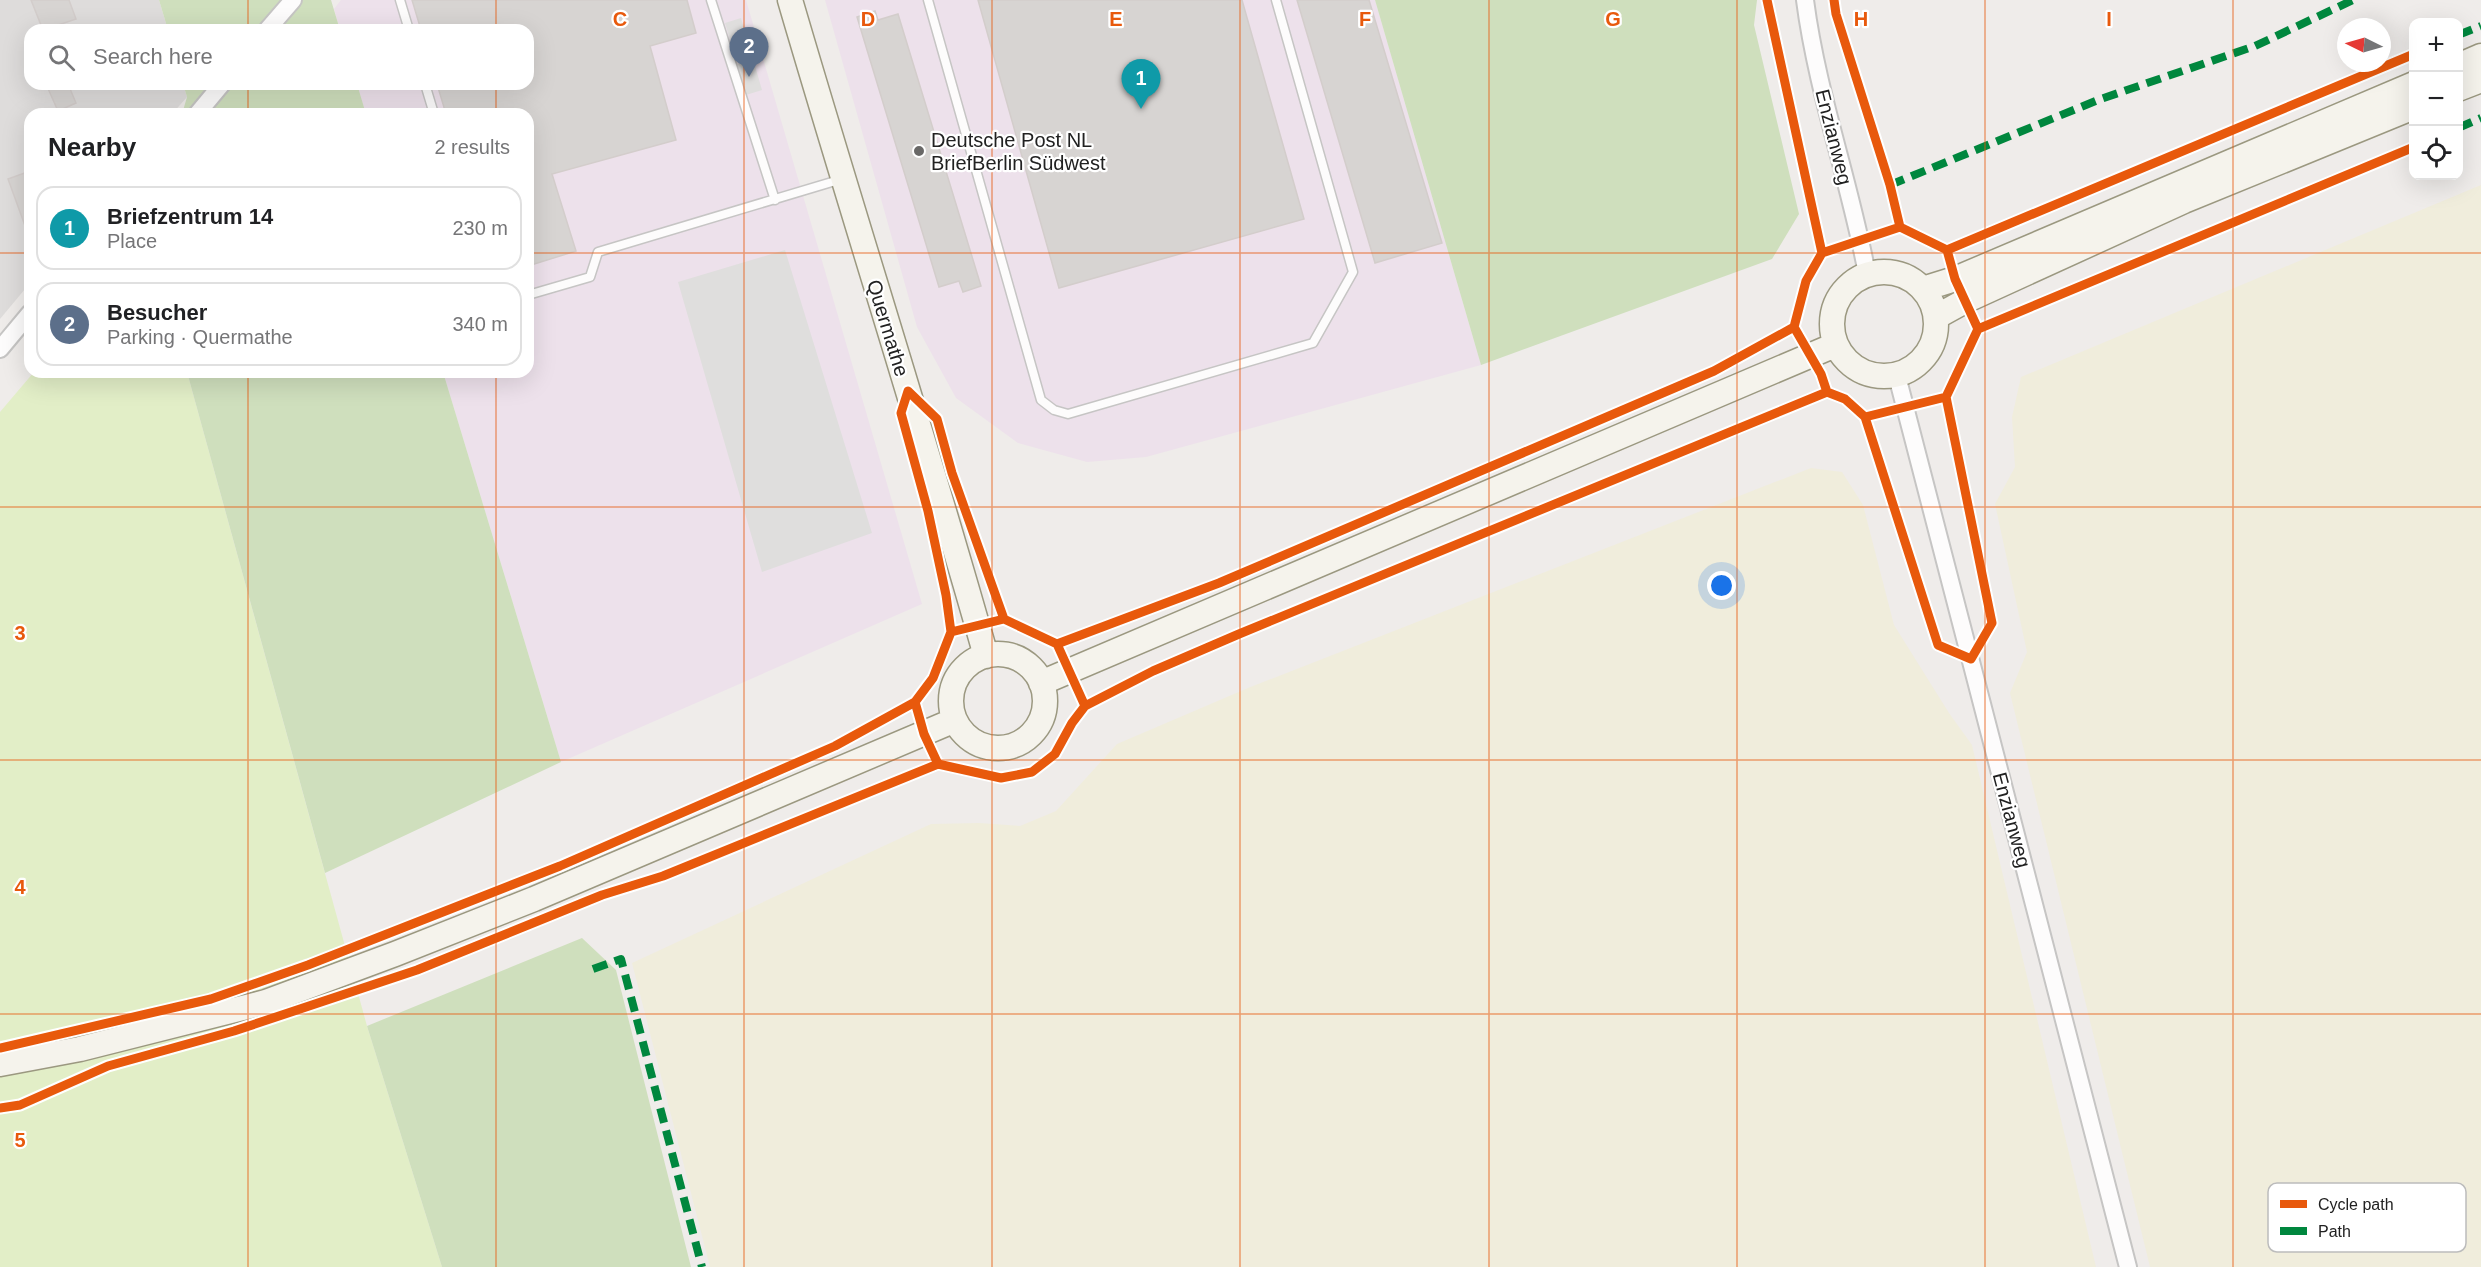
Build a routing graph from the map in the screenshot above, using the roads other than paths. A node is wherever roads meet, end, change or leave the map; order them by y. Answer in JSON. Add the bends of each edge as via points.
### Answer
{"nodes":[{"id":1,"x":292,"y":0,"type":"edge"},
{"id":2,"x":400,"y":0,"type":"edge"},
{"id":3,"x":711,"y":0,"type":"edge"},
{"id":4,"x":790,"y":0,"type":"edge"},
{"id":5,"x":928,"y":0,"type":"edge"},
{"id":6,"x":1276,"y":0,"type":"edge"},
{"id":7,"x":1805,"y":0,"type":"edge"},
{"id":8,"x":272,"y":24,"type":"edge"},
{"id":9,"x":407,"y":24,"type":"edge"},
{"id":10,"x":2481,"y":57,"type":"edge"},
{"id":11,"x":2463,"y":64,"type":"edge"},
{"id":12,"x":2481,"y":80,"type":"edge"},
{"id":13,"x":2409,"y":86,"type":"edge"},
{"id":14,"x":2463,"y":87,"type":"edge"},
{"id":15,"x":217,"y":90,"type":"edge"},
{"id":16,"x":427,"y":90,"type":"edge"},
{"id":17,"x":202,"y":108,"type":"edge"},
{"id":18,"x":432,"y":108,"type":"edge"},
{"id":19,"x":2409,"y":109,"type":"edge"},
{"id":20,"x":842,"y":179,"type":"junction"},
{"id":21,"x":775,"y":200,"type":"junction"},
{"id":22,"x":1867,"y":274,"type":"junction"},
{"id":23,"x":1923,"y":289,"type":"junction"},
{"id":24,"x":534,"y":293,"type":"edge"},
{"id":25,"x":1936,"y":317,"type":"junction"},
{"id":26,"x":24,"y":320,"type":"edge"},
{"id":27,"x":1835,"y":345,"type":"junction"},
{"id":28,"x":0,"y":349,"type":"edge"},
{"id":29,"x":1892,"y":376,"type":"junction"},
{"id":30,"x":986,"y":656,"type":"junction"},
{"id":31,"x":1041,"y":683,"type":"junction"},
{"id":32,"x":955,"y":720,"type":"junction"},
{"id":33,"x":0,"y":1064,"type":"edge"},
{"id":34,"x":2128,"y":1267,"type":"edge"}],
"edges":[{"from":1,"to":8,"type":"street"},
{"from":2,"to":9,"type":"lane"},
{"from":3,"to":21,"type":"lane"},
{"from":4,"to":20,"type":"main road","name":"Quermathe"},
{"from":5,"to":6,"type":"lane","via":[[1041,400],[1068,414],[1312,344],[1353,272]]},
{"from":7,"to":22,"type":"street","name":"Enzianweg","via":[[1810,39]]},
{"from":10,"to":11,"type":"main road"},
{"from":12,"to":14,"type":"main road"},
{"from":13,"to":23,"type":"main road","via":[[1955,279]]},
{"from":15,"to":17,"type":"street"},
{"from":16,"to":18,"type":"lane"},
{"from":19,"to":25,"type":"main road","via":[[2184,201]]},
{"from":20,"to":21,"type":"lane"},
{"from":20,"to":30,"type":"main road","name":"Quermathe"},
{"from":21,"to":24,"type":"lane","via":[[598,252],[590,277]]},
{"from":22,"to":23,"type":"main road","via":[[1898,273]]},
{"from":22,"to":27,"type":"main road","via":[[1848,285],[1836,302],[1831,330]]},
{"from":23,"to":25,"type":"main road"},
{"from":25,"to":29,"type":"main road","via":[[1930,348],[1921,361]]},
{"from":26,"to":28,"type":"street"},
{"from":27,"to":29,"type":"main road","via":[[1858,370]]},
{"from":27,"to":31,"type":"main road"},
{"from":29,"to":34,"type":"street","name":"Enzianweg","via":[[1897,376]]},
{"from":30,"to":31,"type":"main road","via":[[999,654],[1019,660]]},
{"from":30,"to":32,"type":"main road","via":[[960,674],[951,705]]},
{"from":31,"to":32,"type":"main road","via":[[1043,715],[1036,730],[1024,741],[1009,747],[977,744]]},
{"from":32,"to":33,"type":"main road","via":[[534,899],[266,1002],[80,1049]]}]}
